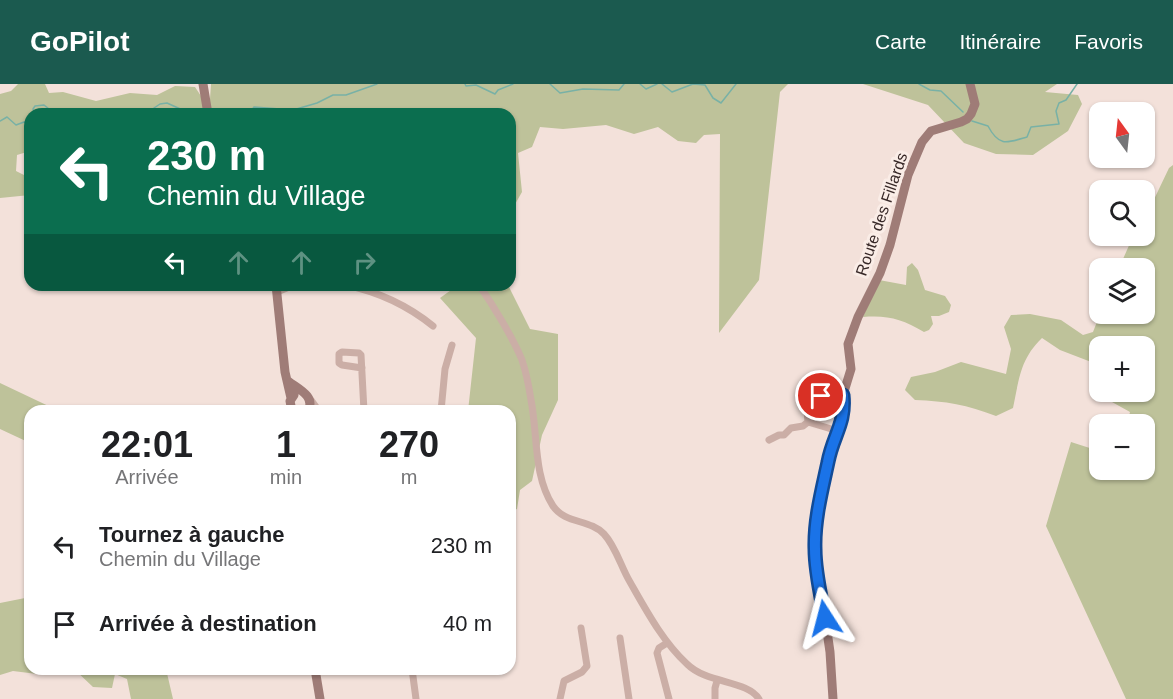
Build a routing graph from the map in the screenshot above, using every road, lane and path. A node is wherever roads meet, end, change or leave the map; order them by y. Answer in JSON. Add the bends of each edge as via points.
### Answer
{"nodes":[{"id":1,"x":203,"y":84,"type":"edge"},
{"id":2,"x":970,"y":84,"type":"edge"},
{"id":3,"x":207,"y":108,"type":"edge"},
{"id":4,"x":277,"y":291,"type":"edge"},
{"id":5,"x":371,"y":291,"type":"edge"},
{"id":6,"x":483,"y":291,"type":"edge"},
{"id":7,"x":433,"y":326,"type":"dead end"},
{"id":8,"x":452,"y":345,"type":"dead end"},
{"id":9,"x":362,"y":368,"type":"dead end"},
{"id":10,"x":288,"y":381,"type":"junction"},
{"id":11,"x":302,"y":393,"type":"junction"},
{"id":12,"x":843,"y":395,"type":"junction"},
{"id":13,"x":291,"y":398,"type":"junction"},
{"id":14,"x":289,"y":405,"type":"edge"},
{"id":15,"x":311,"y":405,"type":"edge"},
{"id":16,"x":364,"y":405,"type":"edge"},
{"id":17,"x":442,"y":405,"type":"edge"},
{"id":18,"x":808,"y":422,"type":"junction"},
{"id":19,"x":838,"y":431,"type":"junction"},
{"id":20,"x":770,"y":440,"type":"dead end"},
{"id":21,"x":581,"y":628,"type":"dead end"},
{"id":22,"x":620,"y":638,"type":"dead end"},
{"id":23,"x":668,"y":643,"type":"junction"},
{"id":24,"x":316,"y":675,"type":"edge"},
{"id":25,"x":413,"y":675,"type":"edge"},
{"id":26,"x":717,"y":681,"type":"junction"},
{"id":27,"x":320,"y":699,"type":"edge"},
{"id":28,"x":416,"y":699,"type":"edge"},
{"id":29,"x":560,"y":699,"type":"edge"},
{"id":30,"x":629,"y":699,"type":"edge"},
{"id":31,"x":669,"y":699,"type":"edge"},
{"id":32,"x":715,"y":699,"type":"edge"},
{"id":33,"x":759,"y":699,"type":"edge"},
{"id":34,"x":833,"y":699,"type":"edge"}],
"edges":[{"from":1,"to":3,"type":"street"},
{"from":2,"to":12,"type":"street","name":"Route des Fillards","via":[[975,104],[971,114],[961,122],[931,131],[913,162],[883,263],[850,336],[851,369]]},
{"from":4,"to":10,"type":"street"},
{"from":5,"to":7,"type":"street","via":[[406,306]]},
{"from":6,"to":23,"type":"street","via":[[522,360],[539,470],[549,497],[559,513],[598,528],[605,535]]},
{"from":8,"to":17,"type":"street"},
{"from":9,"to":16,"type":"street"},
{"from":10,"to":11,"type":"street"},
{"from":10,"to":13,"type":"street"},
{"from":11,"to":13,"type":"street"},
{"from":11,"to":15,"type":"street"},
{"from":12,"to":18,"type":"street","via":[[821,396],[807,411]]},
{"from":12,"to":19,"type":"street","name":"Route des Fillards","via":[[843,419]]},
{"from":13,"to":14,"type":"street"},
{"from":18,"to":19,"type":"street"},
{"from":18,"to":20,"type":"street"},
{"from":19,"to":34,"type":"street","name":"Route des Fillards","via":[[828,459],[815,549]]},
{"from":21,"to":29,"type":"street","via":[[586,666],[564,681]]},
{"from":22,"to":30,"type":"street"},
{"from":23,"to":26,"type":"street","via":[[689,666]]},
{"from":23,"to":31,"type":"street","via":[[657,653]]},
{"from":24,"to":27,"type":"street"},
{"from":25,"to":28,"type":"street"},
{"from":26,"to":32,"type":"street"},
{"from":26,"to":33,"type":"street","via":[[749,689]]}]}
